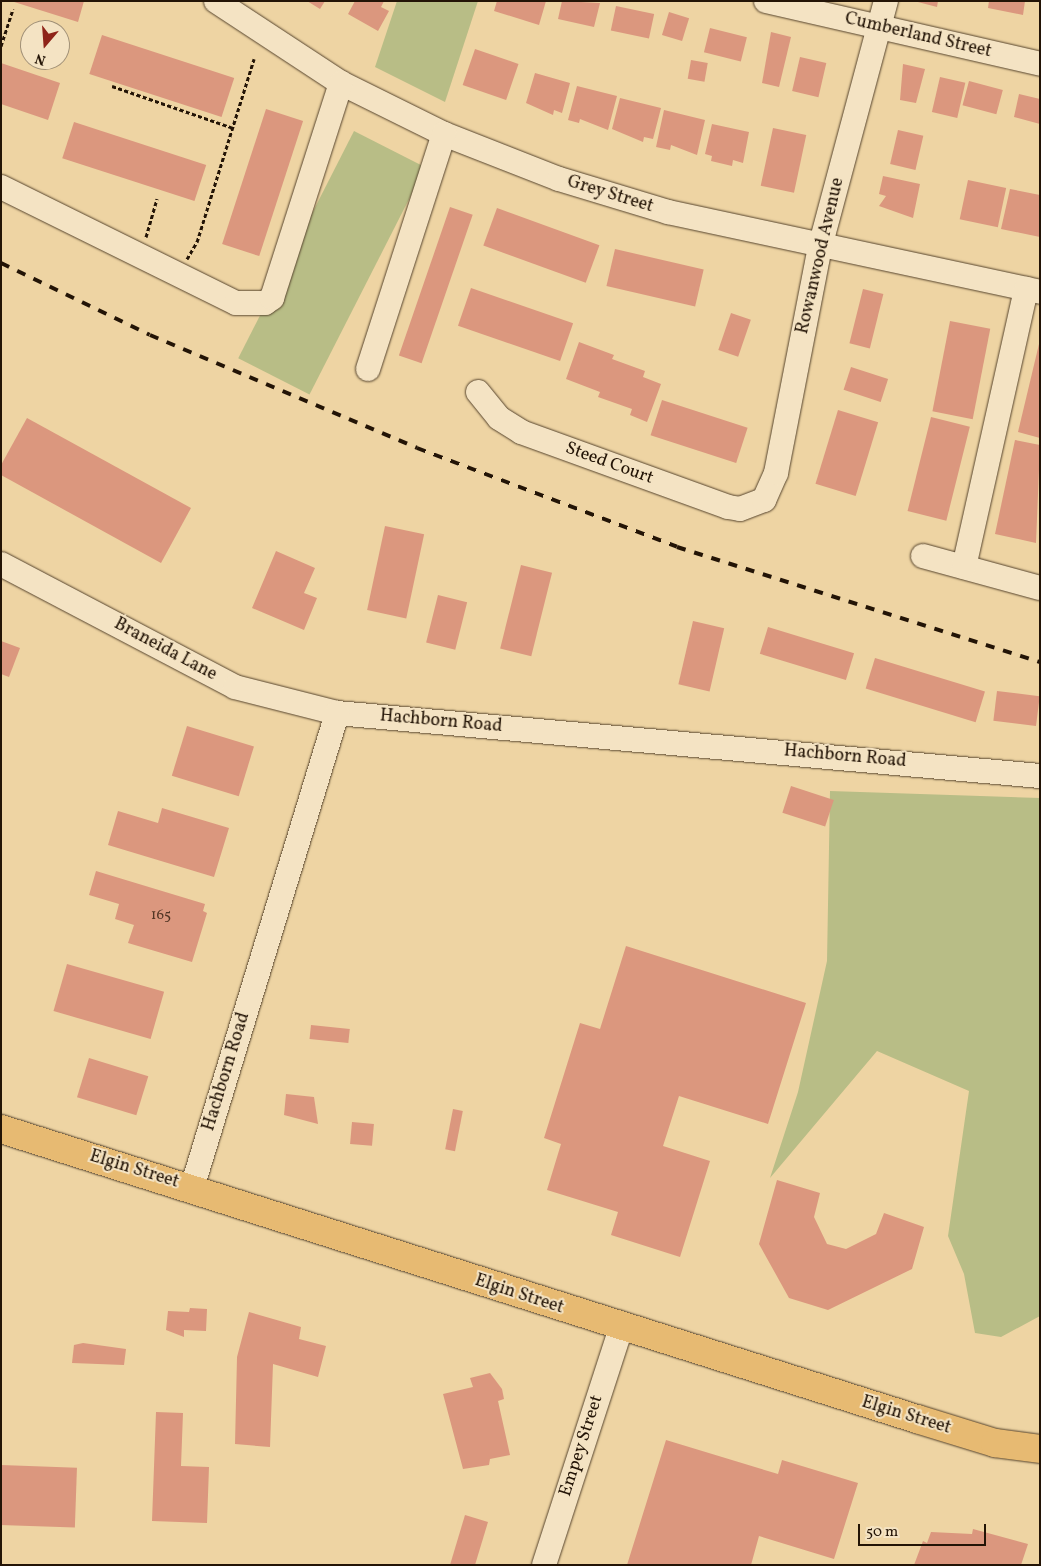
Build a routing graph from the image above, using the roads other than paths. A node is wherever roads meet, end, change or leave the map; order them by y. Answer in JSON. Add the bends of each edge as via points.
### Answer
{"nodes":[{"id":1,"x":766,"y":1,"type":"edge"},
{"id":2,"x":886,"y":1,"type":"edge"},
{"id":3,"x":225,"y":4,"type":"edge"},
{"id":4,"x":881,"y":28,"type":"junction"},
{"id":5,"x":1040,"y":64,"type":"edge"},
{"id":6,"x":341,"y":83,"type":"junction"},
{"id":7,"x":444,"y":134,"type":"junction"},
{"id":8,"x":1,"y":187,"type":"edge"},
{"id":9,"x":820,"y":247,"type":"junction"},
{"id":10,"x":1033,"y":291,"type":"edge"},
{"id":11,"x":368,"y":369,"type":"dead end"},
{"id":12,"x":478,"y":392,"type":"dead end"},
{"id":13,"x":754,"y":505,"type":"joint"},
{"id":14,"x":923,"y":556,"type":"dead end"},
{"id":15,"x":1,"y":564,"type":"edge"},
{"id":16,"x":964,"y":567,"type":"junction"},
{"id":17,"x":1040,"y":588,"type":"edge"},
{"id":18,"x":337,"y":714,"type":"junction"},
{"id":19,"x":1040,"y":776,"type":"edge"},
{"id":20,"x":1,"y":1129,"type":"edge"},
{"id":21,"x":192,"y":1188,"type":"junction"},
{"id":22,"x":621,"y":1328,"type":"junction"},
{"id":23,"x":1040,"y":1449,"type":"edge"},
{"id":24,"x":544,"y":1565,"type":"edge"}],
"edges":[{"from":1,"to":4,"type":"street","name":"Cumberland Street"},
{"from":2,"to":4,"type":"street","name":"Rowanwood Avenue"},
{"from":3,"to":6,"type":"street","name":"Grey Street"},
{"from":4,"to":5,"type":"street","name":"Cumberland Street"},
{"from":4,"to":9,"type":"street","name":"Rowanwood Avenue"},
{"from":6,"to":7,"type":"street","name":"Grey Street"},
{"from":6,"to":8,"type":"street","via":[[272,298],[252,306],[236,303]]},
{"from":7,"to":9,"type":"street","name":"Grey Street","via":[[617,198]]},
{"from":7,"to":11,"type":"street"},
{"from":9,"to":10,"type":"street","name":"Grey Street"},
{"from":9,"to":13,"type":"street","name":"Rowanwood Avenue","via":[[776,473],[764,500]]},
{"from":10,"to":16,"type":"street"},
{"from":12,"to":13,"type":"street","name":"Steed Court","via":[[499,418],[520,432],[728,507]]},
{"from":14,"to":16,"type":"street"},
{"from":15,"to":18,"type":"street","name":"Braneida Lane","via":[[235,687]]},
{"from":16,"to":17,"type":"street"},
{"from":18,"to":19,"type":"street","name":"Hachborn Road"},
{"from":18,"to":21,"type":"street","name":"Hachborn Road"},
{"from":20,"to":21,"type":"main road","name":"Elgin Street"},
{"from":21,"to":22,"type":"main road","name":"Elgin Street"},
{"from":22,"to":23,"type":"main road","name":"Elgin Street","via":[[995,1443]]},
{"from":22,"to":24,"type":"street","name":"Empey Street"}]}
